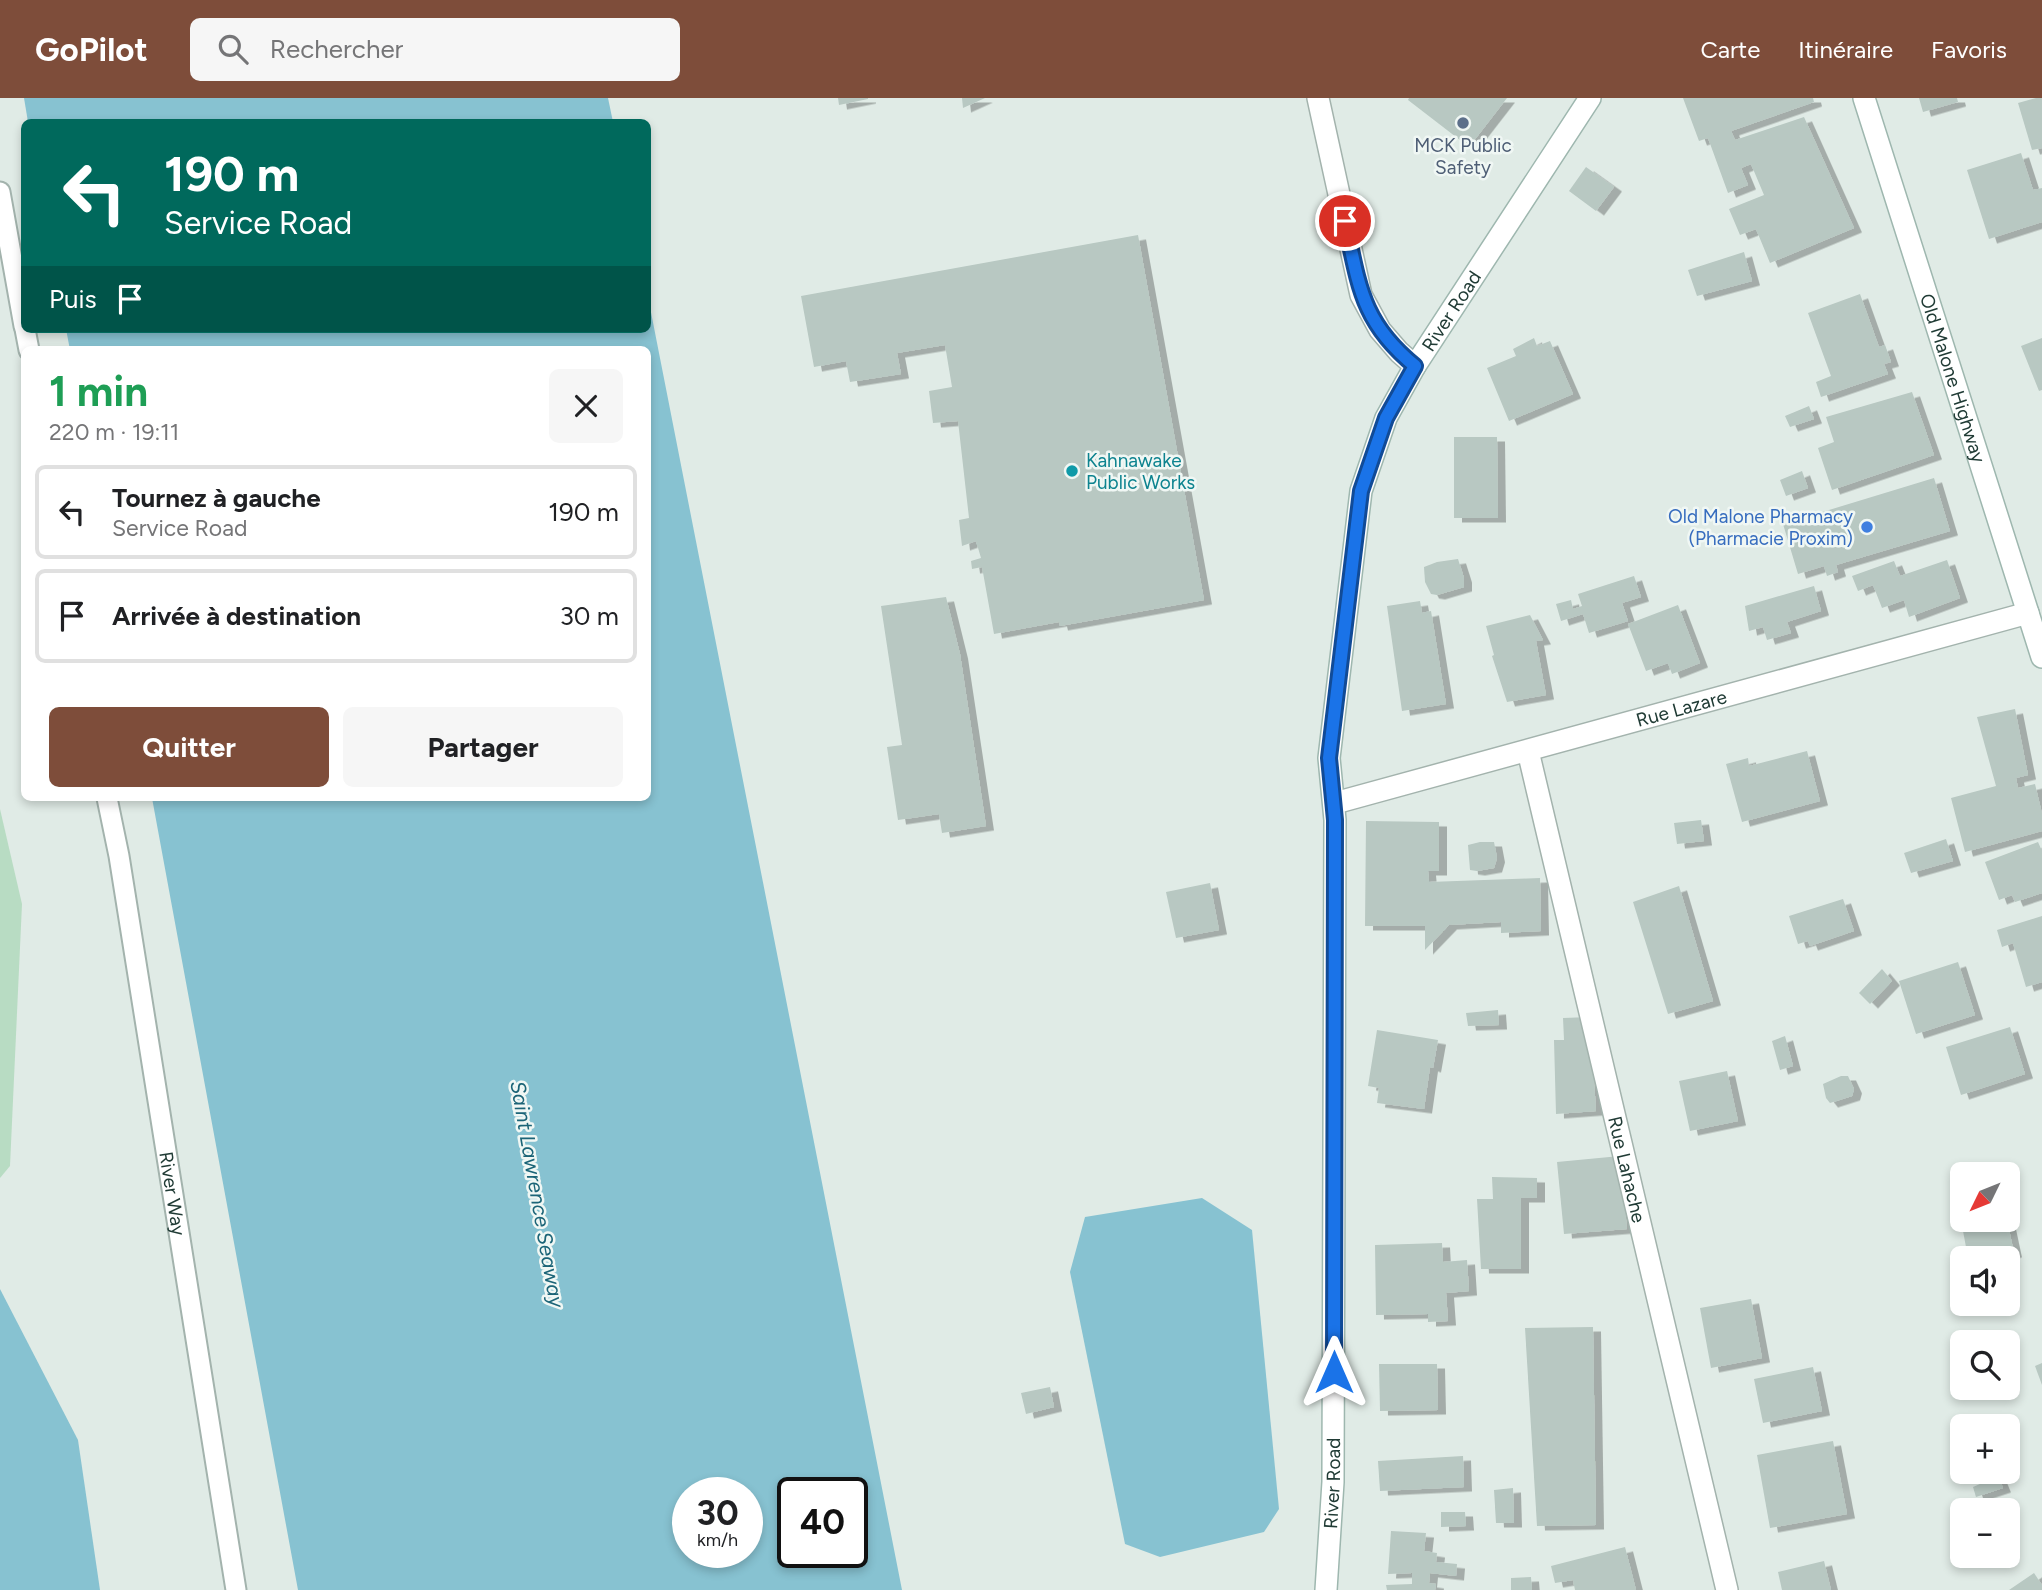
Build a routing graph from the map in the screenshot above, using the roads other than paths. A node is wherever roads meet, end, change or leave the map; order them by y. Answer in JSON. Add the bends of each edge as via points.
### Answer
{"nodes":[{"id":1,"x":1318,"y":98,"type":"edge"},
{"id":2,"x":1590,"y":98,"type":"edge"},
{"id":3,"x":1864,"y":98,"type":"edge"},
{"id":4,"x":0,"y":192,"type":"edge"},
{"id":5,"x":21,"y":306,"type":"edge"},
{"id":6,"x":1415,"y":366,"type":"junction"},
{"id":7,"x":2028,"y":613,"type":"junction"},
{"id":8,"x":2042,"y":657,"type":"edge"},
{"id":9,"x":1528,"y":751,"type":"junction"},
{"id":10,"x":108,"y":801,"type":"edge"},
{"id":11,"x":1335,"y":803,"type":"junction"},
{"id":12,"x":236,"y":1590,"type":"edge"},
{"id":13,"x":1326,"y":1590,"type":"edge"},
{"id":14,"x":1727,"y":1590,"type":"edge"}],
"edges":[{"from":1,"to":6,"type":"street","via":[[1361,295],[1380,330]]},
{"from":2,"to":6,"type":"street","name":"River Road"},
{"from":3,"to":7,"type":"street","name":"Old Malone Highway"},
{"from":4,"to":5,"type":"lane"},
{"from":6,"to":11,"type":"street","name":"River Road","via":[[1386,418],[1361,491],[1329,758]]},
{"from":7,"to":8,"type":"street","name":"Old Malone Highway"},
{"from":7,"to":9,"type":"street","name":"Rue Lazare"},
{"from":9,"to":11,"type":"street","name":"Rue Lazare"},
{"from":9,"to":14,"type":"street","name":"Rue Lahache"},
{"from":10,"to":12,"type":"lane","name":"River Way"},
{"from":11,"to":13,"type":"street","name":"River Road","via":[[1333,1482]]}]}
